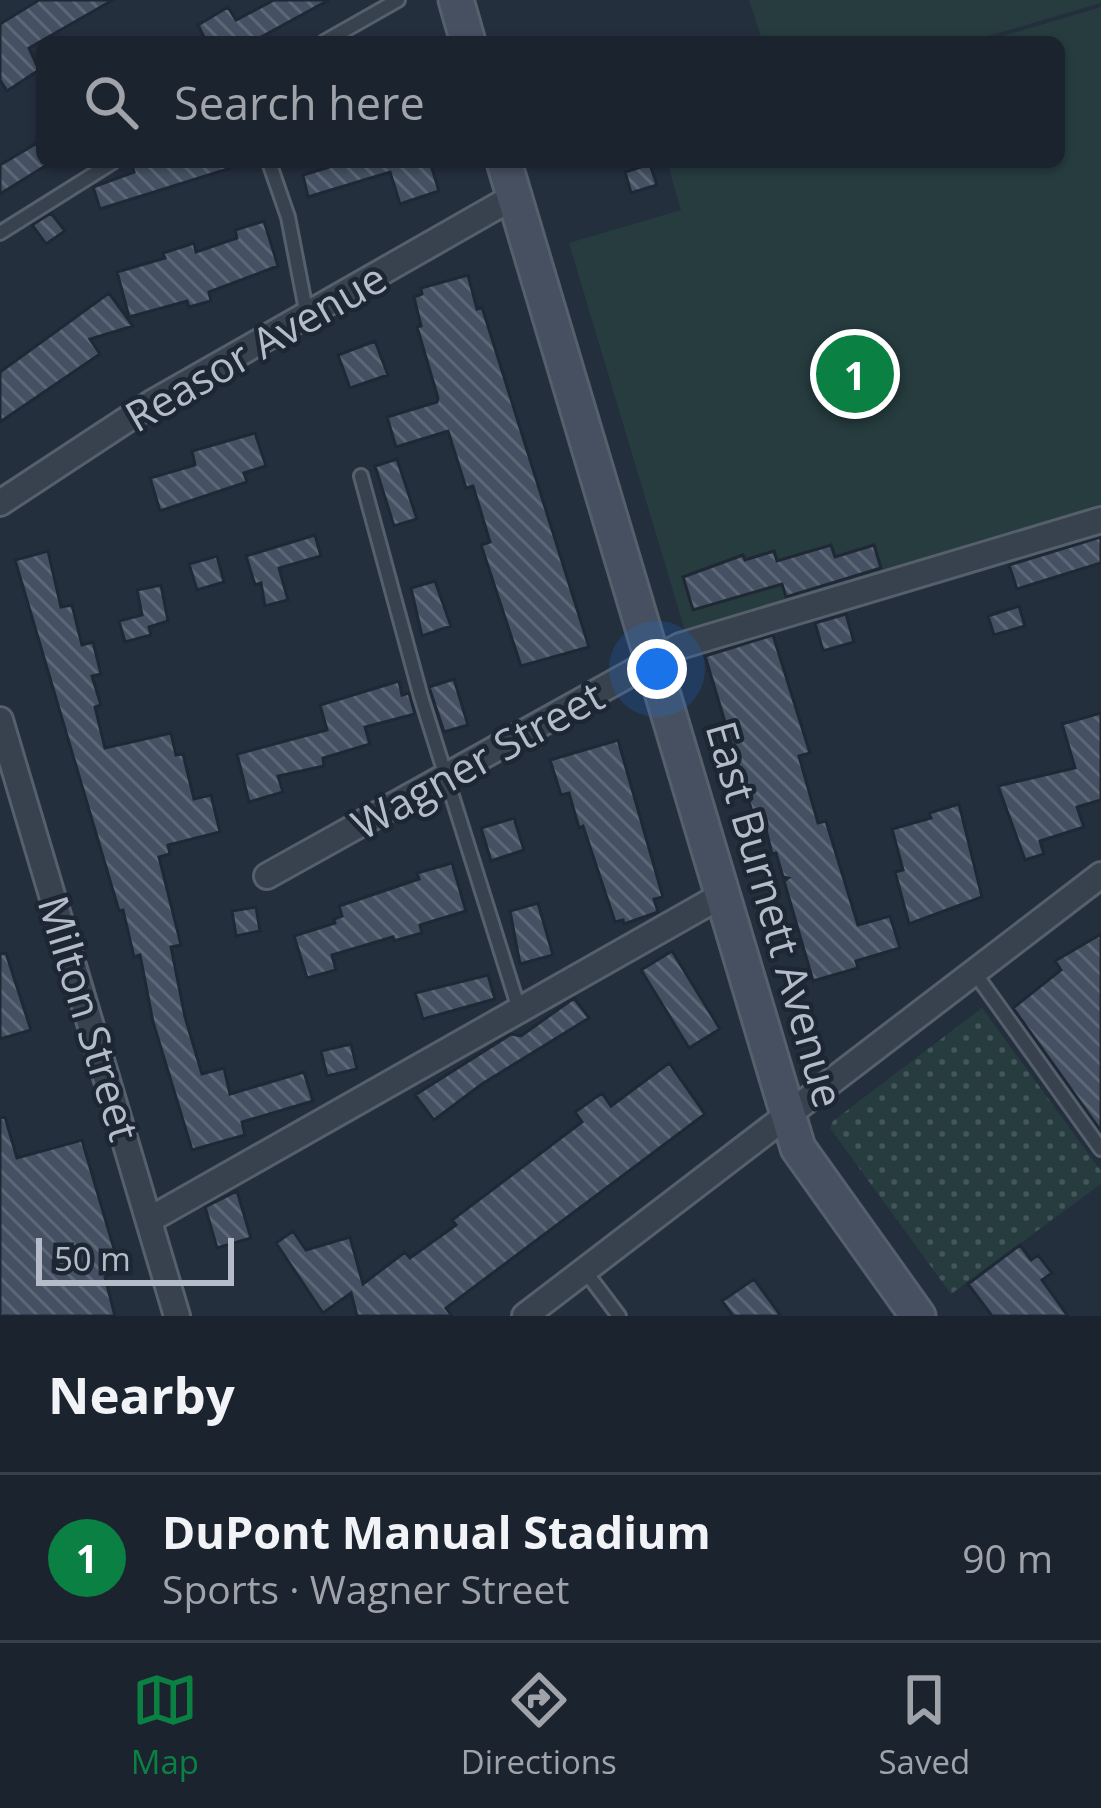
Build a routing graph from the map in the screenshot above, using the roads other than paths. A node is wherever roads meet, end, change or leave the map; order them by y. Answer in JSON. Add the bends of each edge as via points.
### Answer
{"nodes":[{"id":1,"x":398,"y":0,"type":"edge"},
{"id":2,"x":456,"y":0,"type":"edge"},
{"id":3,"x":335,"y":36,"type":"edge"},
{"id":4,"x":466,"y":36,"type":"edge"},
{"id":5,"x":103,"y":168,"type":"edge"},
{"id":6,"x":271,"y":168,"type":"edge"},
{"id":7,"x":506,"y":168,"type":"edge"},
{"id":8,"x":514,"y":196,"type":"junction"},
{"id":9,"x":0,"y":233,"type":"edge"},
{"id":10,"x":307,"y":315,"type":"junction"},
{"id":11,"x":362,"y":476,"type":"dead end"},
{"id":12,"x":0,"y":503,"type":"edge"},
{"id":13,"x":1101,"y":520,"type":"edge"},
{"id":14,"x":654,"y":662,"type":"junction"},
{"id":15,"x":0,"y":720,"type":"edge"},
{"id":16,"x":447,"y":774,"type":"junction"},
{"id":17,"x":1101,"y":874,"type":"edge"},
{"id":18,"x":267,"y":876,"type":"dead end"},
{"id":19,"x":724,"y":894,"type":"junction"},
{"id":20,"x":973,"y":971,"type":"junction"},
{"id":21,"x":519,"y":1009,"type":"junction"},
{"id":22,"x":790,"y":1114,"type":"junction"},
{"id":23,"x":1101,"y":1149,"type":"edge"},
{"id":24,"x":149,"y":1220,"type":"junction"},
{"id":25,"x":585,"y":1270,"type":"junction"},
{"id":26,"x":178,"y":1316,"type":"edge"},
{"id":27,"x":525,"y":1316,"type":"edge"},
{"id":28,"x":619,"y":1316,"type":"edge"},
{"id":29,"x":918,"y":1316,"type":"edge"}],
"edges":[{"from":1,"to":3,"type":"lane"},
{"from":2,"to":4,"type":"street"},
{"from":5,"to":9,"type":"lane"},
{"from":6,"to":10,"type":"lane"},
{"from":7,"to":8,"type":"street","name":"East Burnett Avenue"},
{"from":8,"to":10,"type":"street","name":"Reasor Avenue"},
{"from":8,"to":14,"type":"street","name":"East Burnett Avenue"},
{"from":10,"to":12,"type":"street","name":"Reasor Avenue","via":[[137,412]]},
{"from":11,"to":16,"type":"lane"},
{"from":13,"to":14,"type":"street","name":"Wagner Street","via":[[680,646]]},
{"from":14,"to":16,"type":"street","name":"Wagner Street"},
{"from":14,"to":19,"type":"street","name":"East Burnett Avenue"},
{"from":15,"to":24,"type":"street","name":"Milton Street"},
{"from":16,"to":18,"type":"street","name":"Wagner Street"},
{"from":16,"to":21,"type":"lane"},
{"from":17,"to":20,"type":"street"},
{"from":19,"to":21,"type":"street"},
{"from":19,"to":22,"type":"street","name":"East Burnett Avenue"},
{"from":20,"to":22,"type":"street"},
{"from":20,"to":23,"type":"lane"},
{"from":21,"to":24,"type":"street"},
{"from":22,"to":25,"type":"street"},
{"from":22,"to":29,"type":"street","name":"East Burnett Avenue","via":[[798,1148]]},
{"from":24,"to":26,"type":"street","name":"Milton Street"},
{"from":25,"to":27,"type":"street"},
{"from":25,"to":28,"type":"lane"}]}
